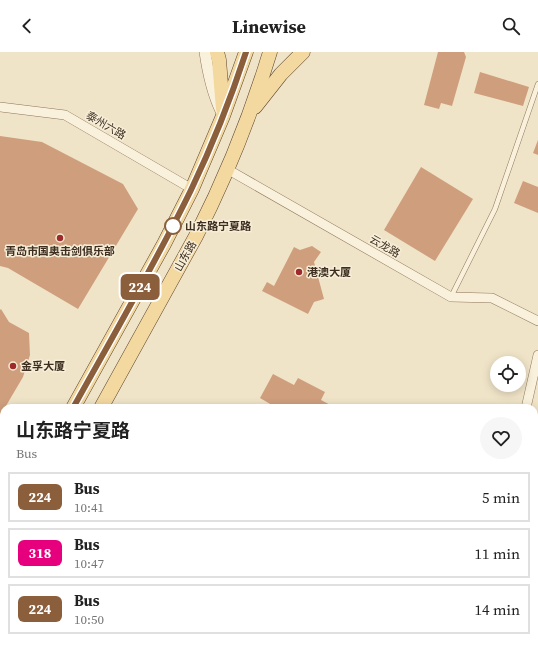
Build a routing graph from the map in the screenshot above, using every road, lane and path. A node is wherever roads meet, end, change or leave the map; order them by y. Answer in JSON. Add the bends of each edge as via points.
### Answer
{"nodes":[{"id":1,"x":205,"y":52,"type":"edge"},
{"id":2,"x":218,"y":52,"type":"edge"},
{"id":3,"x":246,"y":52,"type":"edge"},
{"id":4,"x":270,"y":52,"type":"edge"},
{"id":5,"x":303,"y":52,"type":"edge"},
{"id":6,"x":538,"y":84,"type":"edge"},
{"id":7,"x":0,"y":107,"type":"edge"},
{"id":8,"x":249,"y":113,"type":"junction"},
{"id":9,"x":223,"y":116,"type":"junction"},
{"id":10,"x":227,"y":169,"type":"junction"},
{"id":11,"x":192,"y":189,"type":"junction"},
{"id":12,"x":451,"y":297,"type":"junction"},
{"id":13,"x":538,"y":321,"type":"edge"},
{"id":14,"x":538,"y":355,"type":"edge"},
{"id":15,"x":75,"y":404,"type":"edge"},
{"id":16,"x":104,"y":404,"type":"edge"},
{"id":17,"x":527,"y":404,"type":"edge"}],
"edges":[{"from":1,"to":9,"type":"street","via":[[208,73]]},
{"from":2,"to":9,"type":"main road"},
{"from":3,"to":9,"type":"main road"},
{"from":4,"to":8,"type":"main road","name":"山东路"},
{"from":5,"to":8,"type":"main road"},
{"from":6,"to":12,"type":"lane","via":[[495,209]]},
{"from":7,"to":11,"type":"street","name":"泰州六路","via":[[65,115]]},
{"from":8,"to":10,"type":"main road","name":"山东路"},
{"from":9,"to":11,"type":"main road"},
{"from":10,"to":12,"type":"street","name":"云龙路"},
{"from":10,"to":16,"type":"main road","name":"山东路","via":[[196,236]]},
{"from":11,"to":15,"type":"main road"},
{"from":12,"to":13,"type":"street","name":"云龙路","via":[[492,298]]},
{"from":14,"to":17,"type":"street"}]}
